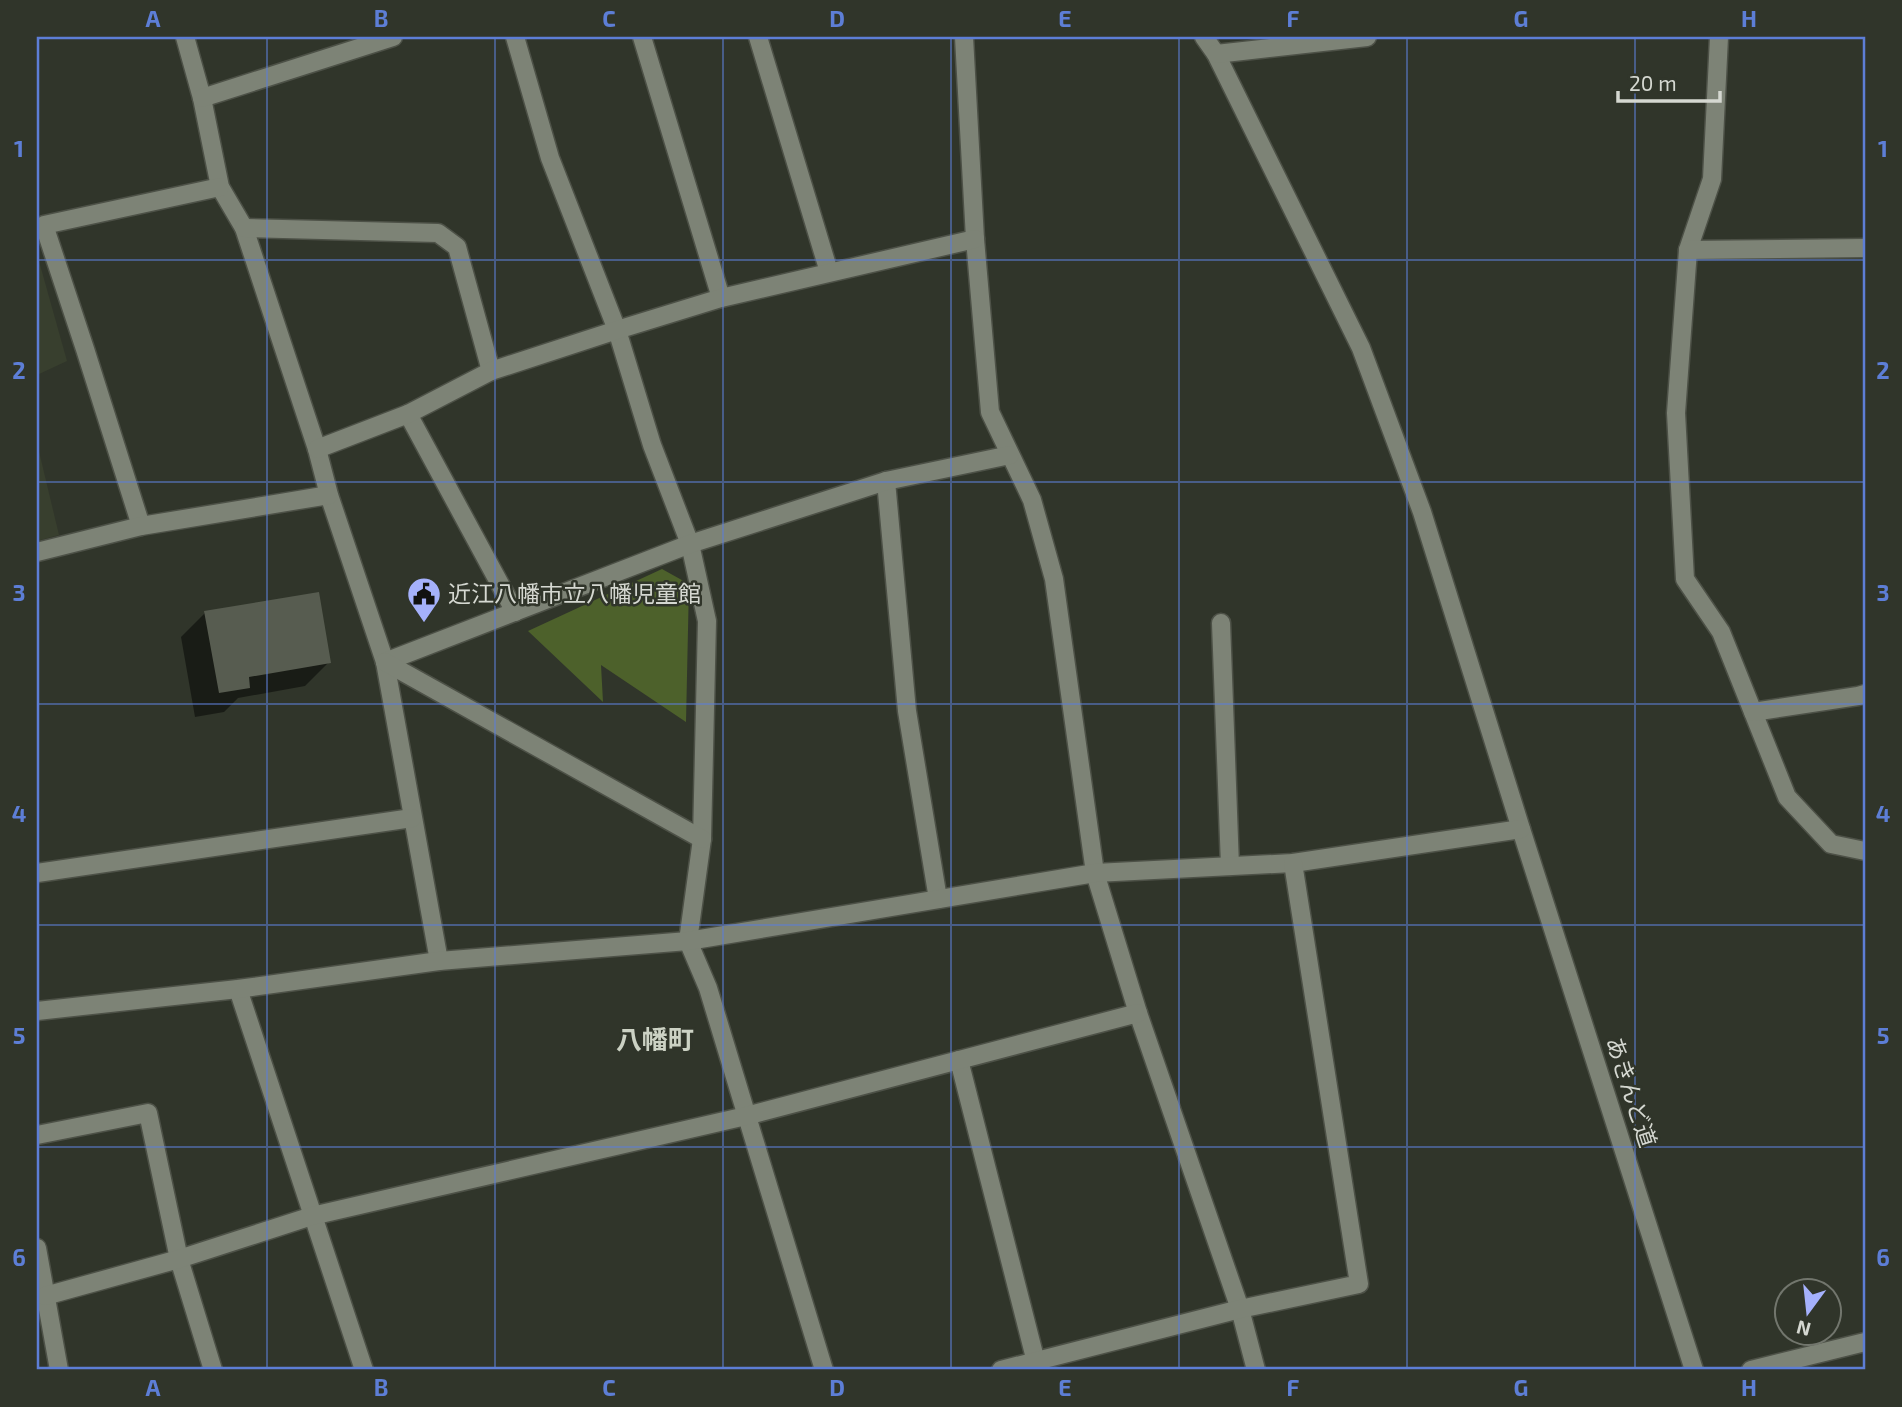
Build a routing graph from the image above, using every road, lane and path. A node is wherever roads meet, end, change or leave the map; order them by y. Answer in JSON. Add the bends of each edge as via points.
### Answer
{"nodes":[{"id":1,"x":185,"y":37,"type":"edge"},
{"id":2,"x":393,"y":37,"type":"edge"},
{"id":3,"x":515,"y":37,"type":"edge"},
{"id":4,"x":642,"y":37,"type":"edge"},
{"id":5,"x":758,"y":37,"type":"edge"},
{"id":6,"x":964,"y":37,"type":"edge"},
{"id":7,"x":1205,"y":37,"type":"edge"},
{"id":8,"x":1367,"y":37,"type":"edge"},
{"id":9,"x":1720,"y":37,"type":"edge"},
{"id":10,"x":1216,"y":54,"type":"junction"},
{"id":11,"x":202,"y":98,"type":"junction"},
{"id":12,"x":220,"y":187,"type":"junction"},
{"id":13,"x":244,"y":228,"type":"junction"},
{"id":14,"x":975,"y":239,"type":"junction"},
{"id":15,"x":1865,"y":248,"type":"edge"},
{"id":16,"x":1688,"y":250,"type":"junction"},
{"id":17,"x":829,"y":272,"type":"junction"},
{"id":18,"x":721,"y":298,"type":"junction"},
{"id":19,"x":617,"y":330,"type":"junction"},
{"id":20,"x":491,"y":371,"type":"junction"},
{"id":21,"x":408,"y":414,"type":"junction"},
{"id":22,"x":317,"y":449,"type":"junction"},
{"id":23,"x":1010,"y":455,"type":"junction"},
{"id":24,"x":886,"y":481,"type":"junction"},
{"id":25,"x":329,"y":495,"type":"junction"},
{"id":26,"x":141,"y":526,"type":"junction"},
{"id":27,"x":690,"y":544,"type":"junction"},
{"id":28,"x":37,"y":552,"type":"edge"},
{"id":29,"x":515,"y":612,"type":"junction"},
{"id":30,"x":1221,"y":623,"type":"dead end"},
{"id":31,"x":385,"y":662,"type":"junction"},
{"id":32,"x":1865,"y":694,"type":"edge"},
{"id":33,"x":1753,"y":712,"type":"junction"},
{"id":34,"x":412,"y":818,"type":"junction"},
{"id":35,"x":1521,"y":829,"type":"junction"},
{"id":36,"x":702,"y":839,"type":"junction"},
{"id":37,"x":1865,"y":851,"type":"edge"},
{"id":38,"x":1293,"y":863,"type":"junction"},
{"id":39,"x":1230,"y":866,"type":"junction"},
{"id":40,"x":37,"y":873,"type":"edge"},
{"id":41,"x":1095,"y":873,"type":"junction"},
{"id":42,"x":938,"y":899,"type":"junction"},
{"id":43,"x":688,"y":941,"type":"junction"},
{"id":44,"x":439,"y":961,"type":"junction"},
{"id":45,"x":238,"y":989,"type":"junction"},
{"id":46,"x":37,"y":1011,"type":"edge"},
{"id":47,"x":1138,"y":1013,"type":"junction"},
{"id":48,"x":959,"y":1060,"type":"junction"},
{"id":49,"x":746,"y":1116,"type":"junction"},
{"id":50,"x":37,"y":1135,"type":"edge"},
{"id":51,"x":312,"y":1216,"type":"junction"},
{"id":52,"x":37,"y":1248,"type":"edge"},
{"id":53,"x":179,"y":1259,"type":"junction"},
{"id":54,"x":45,"y":1296,"type":"junction"},
{"id":55,"x":1240,"y":1310,"type":"junction"},
{"id":56,"x":1865,"y":1342,"type":"edge"},
{"id":57,"x":1036,"y":1362,"type":"junction"},
{"id":58,"x":59,"y":1370,"type":"edge"},
{"id":59,"x":214,"y":1370,"type":"edge"},
{"id":60,"x":364,"y":1370,"type":"edge"},
{"id":61,"x":824,"y":1370,"type":"edge"},
{"id":62,"x":1001,"y":1370,"type":"edge"},
{"id":63,"x":1256,"y":1370,"type":"edge"},
{"id":64,"x":1694,"y":1370,"type":"edge"},
{"id":65,"x":1751,"y":1370,"type":"edge"}],
"edges":[{"from":1,"to":11,"type":"street"},
{"from":2,"to":11,"type":"street"},
{"from":3,"to":19,"type":"street","via":[[550,158]]},
{"from":4,"to":18,"type":"street"},
{"from":5,"to":17,"type":"street"},
{"from":6,"to":14,"type":"street"},
{"from":7,"to":10,"type":"street","name":"あきんど道"},
{"from":8,"to":10,"type":"street"},
{"from":9,"to":16,"type":"street","via":[[1712,179]]},
{"from":10,"to":35,"type":"street","name":"あきんど道","via":[[1361,348],[1422,512]]},
{"from":11,"to":12,"type":"street"},
{"from":12,"to":13,"type":"street"},
{"from":12,"to":26,"type":"street","via":[[44,225]]},
{"from":13,"to":20,"type":"street","via":[[438,233],[457,247]]},
{"from":13,"to":22,"type":"street"},
{"from":14,"to":17,"type":"street"},
{"from":14,"to":23,"type":"street","via":[[990,412]]},
{"from":15,"to":16,"type":"street"},
{"from":16,"to":33,"type":"street","via":[[1676,413],[1685,579],[1721,632]]},
{"from":17,"to":18,"type":"street"},
{"from":18,"to":19,"type":"street"},
{"from":19,"to":20,"type":"street"},
{"from":19,"to":27,"type":"street","via":[[652,445]]},
{"from":20,"to":21,"type":"street"},
{"from":21,"to":22,"type":"street"},
{"from":21,"to":29,"type":"street"},
{"from":22,"to":25,"type":"street"},
{"from":23,"to":24,"type":"street"},
{"from":23,"to":41,"type":"street","via":[[1032,500],[1054,579]]},
{"from":24,"to":27,"type":"street"},
{"from":24,"to":42,"type":"street","via":[[907,711]]},
{"from":25,"to":26,"type":"street"},
{"from":25,"to":31,"type":"street"},
{"from":26,"to":28,"type":"street"},
{"from":27,"to":29,"type":"street"},
{"from":27,"to":36,"type":"street","via":[[707,621]]},
{"from":29,"to":31,"type":"street"},
{"from":30,"to":39,"type":"street"},
{"from":31,"to":34,"type":"street"},
{"from":31,"to":36,"type":"street"},
{"from":32,"to":33,"type":"street"},
{"from":33,"to":37,"type":"street","via":[[1787,797],[1831,844]]},
{"from":34,"to":40,"type":"street"},
{"from":34,"to":44,"type":"street"},
{"from":35,"to":38,"type":"street"},
{"from":35,"to":64,"type":"street","name":"あきんど道"},
{"from":36,"to":43,"type":"street"},
{"from":38,"to":39,"type":"street"},
{"from":38,"to":55,"type":"street","via":[[1359,1284]]},
{"from":39,"to":41,"type":"street"},
{"from":41,"to":42,"type":"street"},
{"from":41,"to":47,"type":"street"},
{"from":42,"to":43,"type":"street"},
{"from":43,"to":44,"type":"street"},
{"from":43,"to":49,"type":"street","via":[[708,988]]},
{"from":44,"to":45,"type":"street"},
{"from":45,"to":46,"type":"street"},
{"from":45,"to":51,"type":"street"},
{"from":47,"to":48,"type":"street"},
{"from":47,"to":55,"type":"street"},
{"from":48,"to":49,"type":"street"},
{"from":48,"to":57,"type":"street"},
{"from":49,"to":51,"type":"street"},
{"from":49,"to":61,"type":"street"},
{"from":50,"to":53,"type":"street","via":[[148,1113]]},
{"from":51,"to":53,"type":"street"},
{"from":51,"to":60,"type":"street"},
{"from":52,"to":54,"type":"street"},
{"from":53,"to":54,"type":"street"},
{"from":53,"to":59,"type":"street"},
{"from":54,"to":58,"type":"street"},
{"from":55,"to":57,"type":"street"},
{"from":55,"to":63,"type":"street"},
{"from":56,"to":65,"type":"street"},
{"from":57,"to":62,"type":"street"}]}
